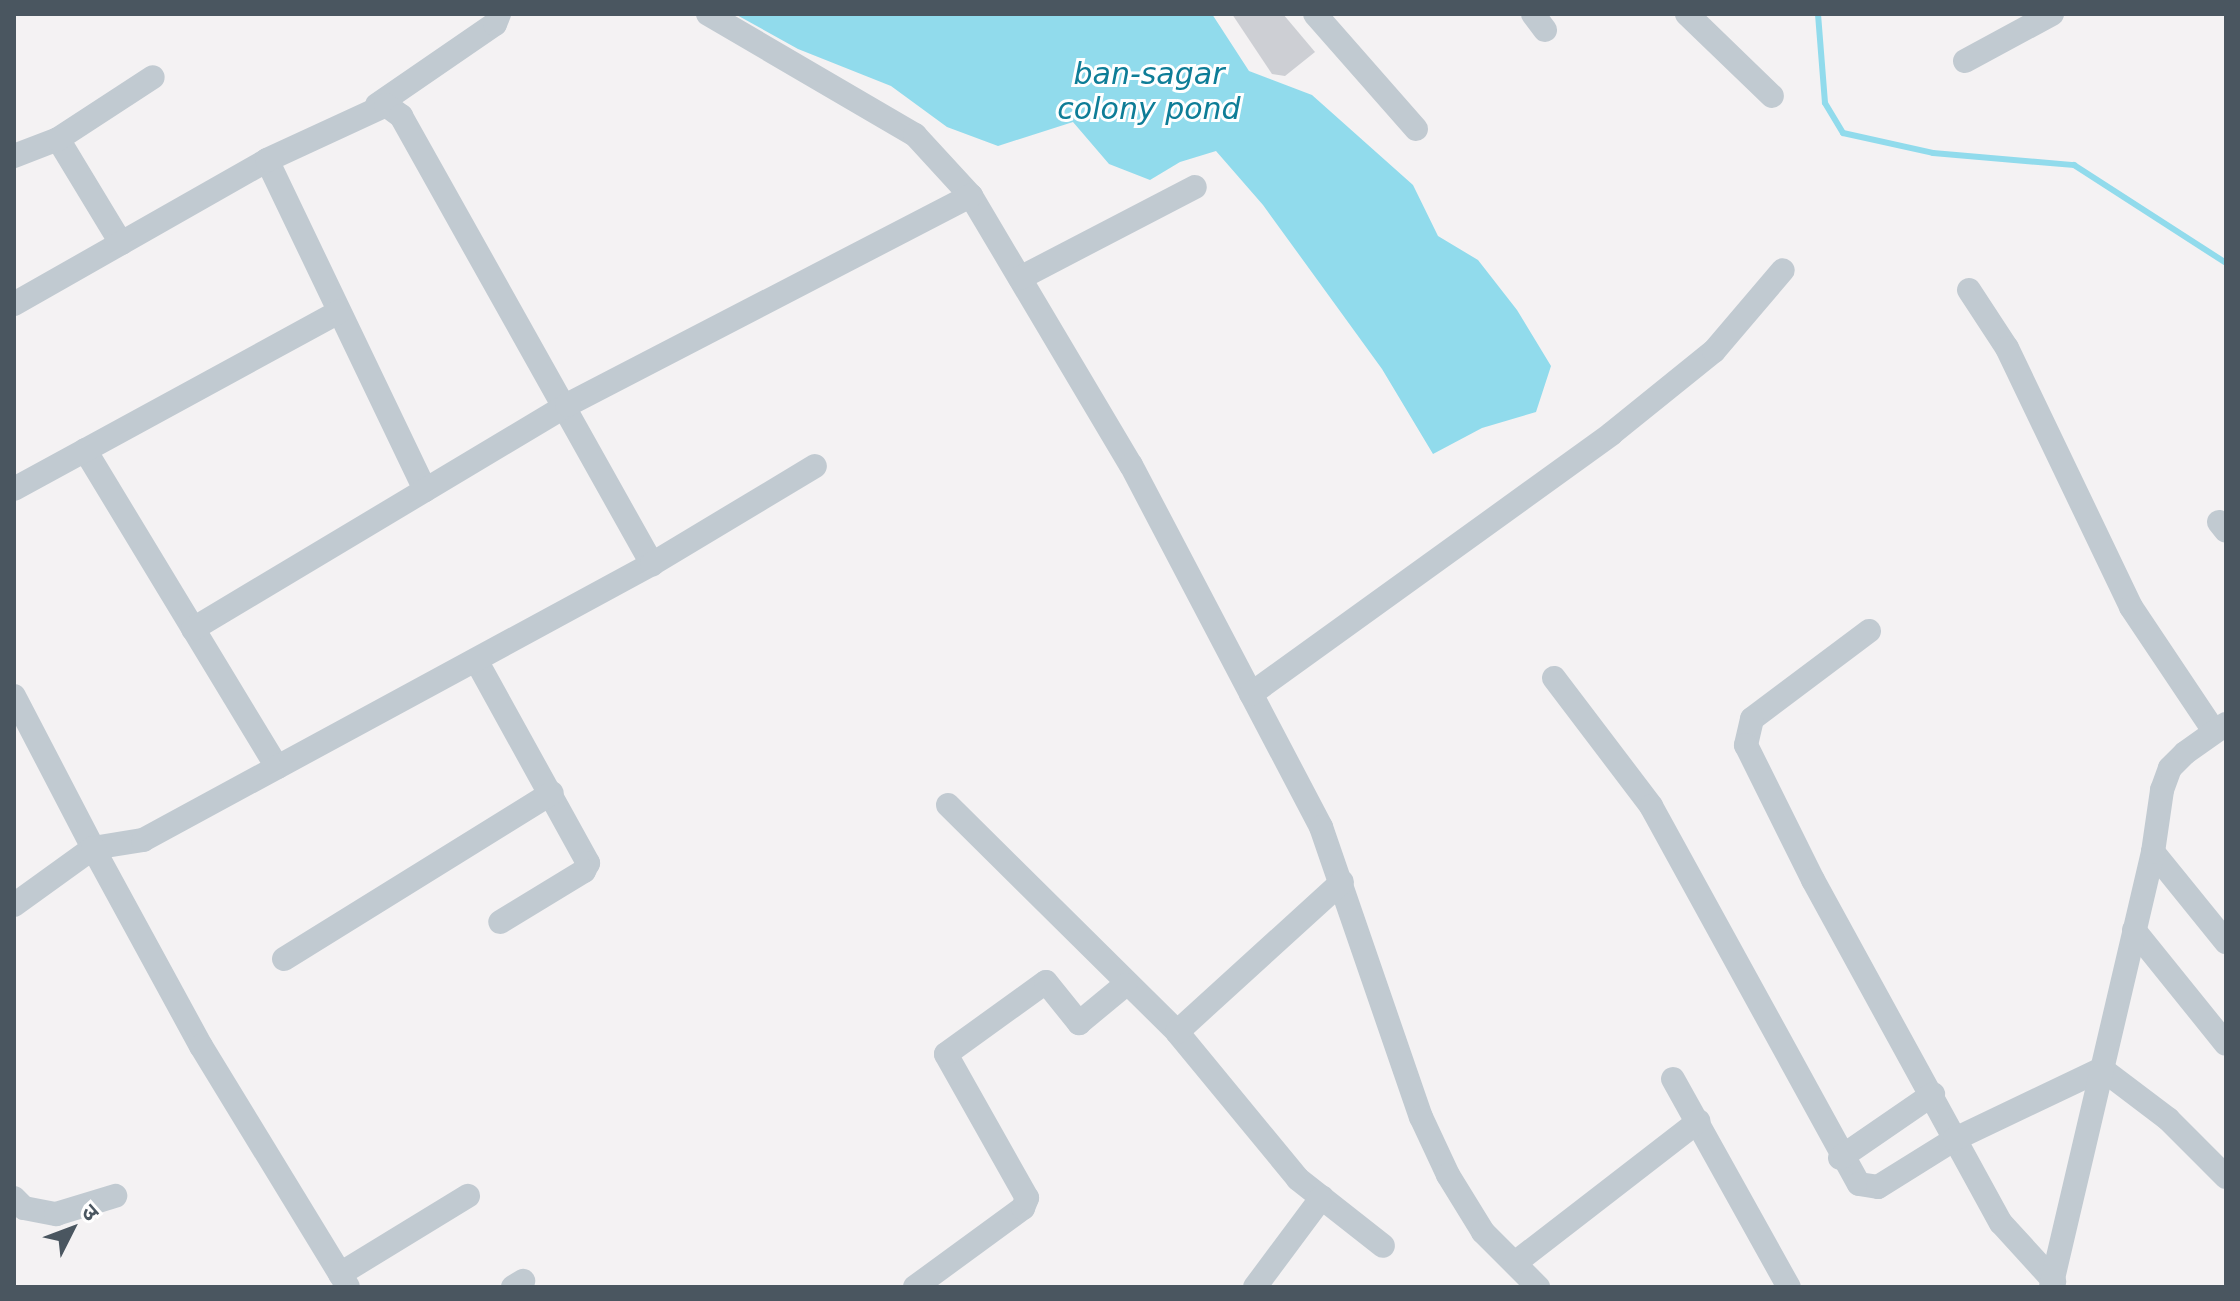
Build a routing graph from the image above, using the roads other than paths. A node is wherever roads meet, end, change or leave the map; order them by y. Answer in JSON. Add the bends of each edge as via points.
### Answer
{"nodes":[{"id":1,"x":499,"y":14,"type":"edge"},
{"id":2,"x":708,"y":14,"type":"edge"},
{"id":3,"x":1315,"y":14,"type":"edge"},
{"id":4,"x":1687,"y":14,"type":"edge"},
{"id":5,"x":2052,"y":14,"type":"edge"},
{"id":6,"x":1965,"y":61,"type":"dead end"},
{"id":7,"x":153,"y":77,"type":"dead end"},
{"id":8,"x":1772,"y":96,"type":"dead end"},
{"id":9,"x":377,"y":105,"type":"junction"},
{"id":10,"x":1416,"y":129,"type":"dead end"},
{"id":11,"x":58,"y":139,"type":"junction"},
{"id":12,"x":14,"y":156,"type":"edge"},
{"id":13,"x":267,"y":160,"type":"junction"},
{"id":14,"x":1195,"y":187,"type":"dead end"},
{"id":15,"x":971,"y":196,"type":"junction"},
{"id":16,"x":121,"y":243,"type":"junction"},
{"id":17,"x":1783,"y":270,"type":"dead end"},
{"id":18,"x":1020,"y":278,"type":"junction"},
{"id":19,"x":1969,"y":290,"type":"dead end"},
{"id":20,"x":14,"y":304,"type":"edge"},
{"id":21,"x":339,"y":312,"type":"junction"},
{"id":22,"x":567,"y":405,"type":"junction"},
{"id":23,"x":85,"y":450,"type":"junction"},
{"id":24,"x":815,"y":466,"type":"dead end"},
{"id":25,"x":14,"y":489,"type":"edge"},
{"id":26,"x":425,"y":490,"type":"junction"},
{"id":27,"x":652,"y":564,"type":"junction"},
{"id":28,"x":193,"y":629,"type":"junction"},
{"id":29,"x":1869,"y":631,"type":"dead end"},
{"id":30,"x":476,"y":660,"type":"junction"},
{"id":31,"x":1554,"y":678,"type":"dead end"},
{"id":32,"x":1251,"y":694,"type":"junction"},
{"id":33,"x":14,"y":696,"type":"edge"},
{"id":34,"x":2220,"y":728,"type":"edge"},
{"id":35,"x":277,"y":767,"type":"junction"},
{"id":36,"x":552,"y":793,"type":"junction"},
{"id":37,"x":948,"y":805,"type":"dead end"},
{"id":38,"x":93,"y":848,"type":"junction"},
{"id":39,"x":2153,"y":852,"type":"junction"},
{"id":40,"x":1342,"y":882,"type":"junction"},
{"id":41,"x":14,"y":905,"type":"edge"},
{"id":42,"x":500,"y":922,"type":"dead end"},
{"id":43,"x":2134,"y":930,"type":"junction"},
{"id":44,"x":2226,"y":942,"type":"edge"},
{"id":45,"x":284,"y":959,"type":"dead end"},
{"id":46,"x":1125,"y":985,"type":"junction"},
{"id":47,"x":1177,"y":1032,"type":"junction"},
{"id":48,"x":2226,"y":1044,"type":"edge"},
{"id":49,"x":2102,"y":1069,"type":"junction"},
{"id":50,"x":1673,"y":1079,"type":"dead end"},
{"id":51,"x":1933,"y":1094,"type":"junction"},
{"id":52,"x":1699,"y":1121,"type":"junction"},
{"id":53,"x":1955,"y":1139,"type":"junction"},
{"id":54,"x":1840,"y":1158,"type":"junction"},
{"id":55,"x":2226,"y":1177,"type":"edge"},
{"id":56,"x":115,"y":1196,"type":"dead end"},
{"id":57,"x":468,"y":1196,"type":"dead end"},
{"id":58,"x":1322,"y":1197,"type":"junction"},
{"id":59,"x":14,"y":1198,"type":"edge"},
{"id":60,"x":1383,"y":1246,"type":"dead end"},
{"id":61,"x":1515,"y":1263,"type":"junction"},
{"id":62,"x":344,"y":1281,"type":"edge"},
{"id":63,"x":2052,"y":1284,"type":"edge"},
{"id":64,"x":915,"y":1287,"type":"edge"},
{"id":65,"x":1255,"y":1287,"type":"edge"},
{"id":66,"x":1538,"y":1287,"type":"edge"},
{"id":67,"x":1789,"y":1287,"type":"edge"}],
"edges":[{"from":1,"to":9,"type":"street","via":[[495,24]]},
{"from":2,"to":15,"type":"street","via":[[915,135]]},
{"from":3,"to":10,"type":"street"},
{"from":4,"to":8,"type":"street"},
{"from":5,"to":6,"type":"street"},
{"from":7,"to":11,"type":"street"},
{"from":9,"to":13,"type":"street"},
{"from":9,"to":22,"type":"street","via":[[401,116]]},
{"from":11,"to":12,"type":"street"},
{"from":11,"to":16,"type":"street"},
{"from":13,"to":16,"type":"street"},
{"from":13,"to":21,"type":"street"},
{"from":14,"to":18,"type":"street"},
{"from":15,"to":18,"type":"street"},
{"from":15,"to":22,"type":"street"},
{"from":16,"to":20,"type":"street"},
{"from":17,"to":32,"type":"street","via":[[1714,351],[1611,434]]},
{"from":18,"to":32,"type":"street","via":[[1131,465]]},
{"from":19,"to":34,"type":"street","via":[[2007,348],[2131,607]]},
{"from":21,"to":23,"type":"street"},
{"from":21,"to":26,"type":"street"},
{"from":22,"to":26,"type":"street"},
{"from":22,"to":27,"type":"street"},
{"from":23,"to":25,"type":"street"},
{"from":23,"to":28,"type":"street"},
{"from":24,"to":27,"type":"street"},
{"from":26,"to":28,"type":"street"},
{"from":27,"to":30,"type":"street"},
{"from":28,"to":35,"type":"street"},
{"from":29,"to":51,"type":"street","via":[[1752,719],[1746,745],[1813,880]]},
{"from":30,"to":35,"type":"street"},
{"from":30,"to":36,"type":"street"},
{"from":31,"to":54,"type":"street","via":[[1651,806]]},
{"from":32,"to":40,"type":"street","via":[[1321,827]]},
{"from":33,"to":38,"type":"street"},
{"from":34,"to":39,"type":"street","via":[[2170,768]]},
{"from":35,"to":38,"type":"street","via":[[143,840]]},
{"from":36,"to":42,"type":"street","via":[[588,863],[584,871]]},
{"from":36,"to":45,"type":"street"},
{"from":37,"to":46,"type":"street"},
{"from":38,"to":41,"type":"street"},
{"from":38,"to":62,"type":"street","via":[[201,1046]]},
{"from":39,"to":43,"type":"street"},
{"from":39,"to":44,"type":"street"},
{"from":40,"to":47,"type":"street"},
{"from":40,"to":61,"type":"street","via":[[1421,1117],[1483,1232]]},
{"from":43,"to":48,"type":"street"},
{"from":43,"to":49,"type":"street"},
{"from":46,"to":47,"type":"street"},
{"from":46,"to":64,"type":"street","via":[[1079,1023],[1046,982],[946,1054],[1027,1198],[1023,1208]]},
{"from":47,"to":58,"type":"street","via":[[1248,1124]]},
{"from":49,"to":53,"type":"street"},
{"from":49,"to":55,"type":"street","via":[[2168,1119]]},
{"from":49,"to":63,"type":"street"},
{"from":50,"to":52,"type":"street"},
{"from":51,"to":53,"type":"street"},
{"from":51,"to":54,"type":"street"},
{"from":52,"to":61,"type":"street"},
{"from":52,"to":67,"type":"street"},
{"from":53,"to":54,"type":"street","via":[[1878,1187],[1859,1184]]},
{"from":53,"to":63,"type":"street","via":[[2001,1223]]},
{"from":56,"to":59,"type":"street","via":[[56,1214],[24,1208]]},
{"from":57,"to":62,"type":"street"},
{"from":58,"to":60,"type":"street"},
{"from":58,"to":65,"type":"street"},
{"from":61,"to":66,"type":"street"}]}
